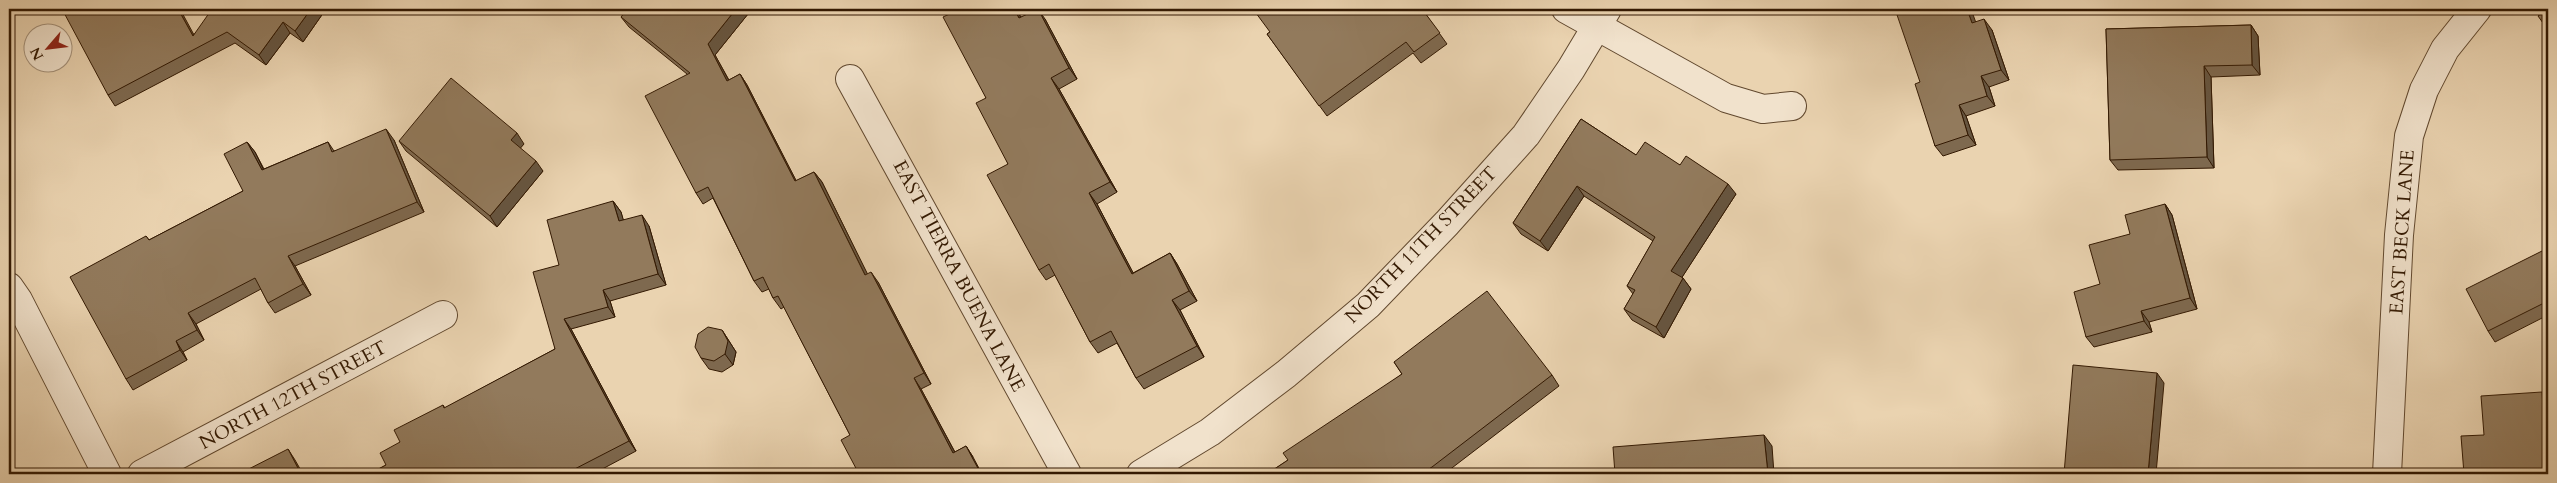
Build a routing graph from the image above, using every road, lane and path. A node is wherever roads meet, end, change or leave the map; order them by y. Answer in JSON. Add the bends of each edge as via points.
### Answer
{"nodes":[{"id":1,"x":1566,"y":9,"type":"edge"},
{"id":2,"x":2477,"y":9,"type":"edge"},
{"id":3,"x":1603,"y":18,"type":"edge"},
{"id":4,"x":850,"y":79,"type":"dead end"},
{"id":5,"x":1792,"y":106,"type":"dead end"},
{"id":6,"x":9,"y":287,"type":"edge"},
{"id":7,"x":444,"y":315,"type":"dead end"},
{"id":8,"x":107,"y":474,"type":"edge"},
{"id":9,"x":142,"y":474,"type":"edge"},
{"id":10,"x":1067,"y":474,"type":"edge"},
{"id":11,"x":1141,"y":474,"type":"edge"},
{"id":12,"x":2387,"y":474,"type":"edge"}],
"edges":[{"from":1,"to":3,"type":"street"},
{"from":2,"to":12,"type":"street","name":"EAST BECK LANE","via":[[2445,49],[2424,90],[2409,136],[2399,235]]},
{"from":3,"to":5,"type":"street","via":[[1726,98],[1763,109]]},
{"from":3,"to":11,"type":"street","name":"NORTH 11TH STREET","via":[[1526,135],[1368,305],[1210,432]]},
{"from":4,"to":10,"type":"street","name":"EAST TIERRA BUENA LANE"},
{"from":6,"to":8,"type":"street"},
{"from":7,"to":9,"type":"street","name":"NORTH 12TH STREET"}]}
